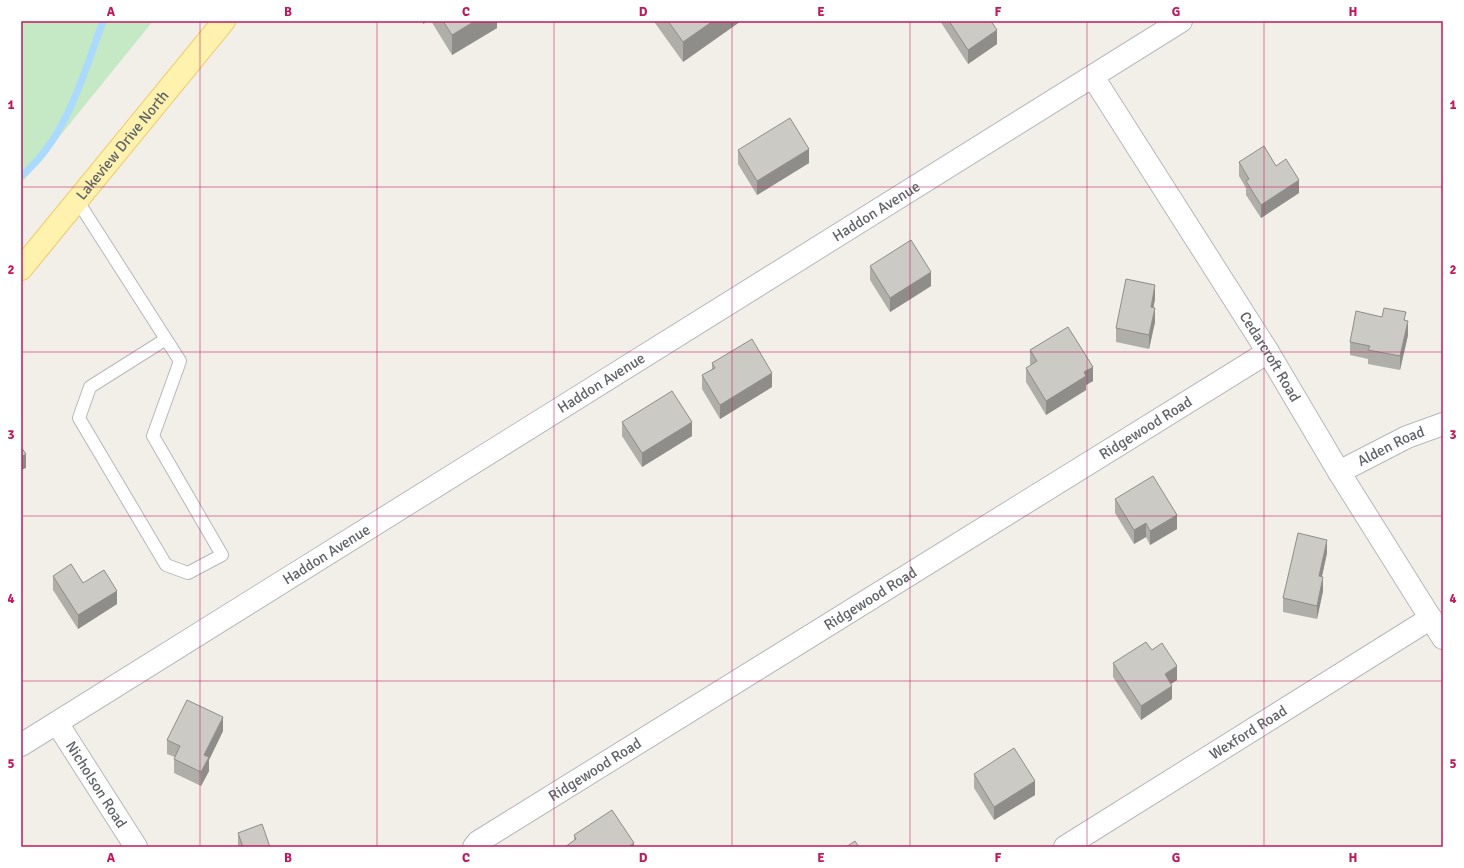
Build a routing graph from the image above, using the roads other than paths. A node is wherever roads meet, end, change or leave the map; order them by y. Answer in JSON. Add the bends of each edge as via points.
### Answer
{"nodes":[{"id":1,"x":224,"y":21,"type":"edge"},
{"id":2,"x":1181,"y":21,"type":"edge"},
{"id":3,"x":1093,"y":77,"type":"junction"},
{"id":4,"x":78,"y":200,"type":"junction"},
{"id":5,"x":21,"y":269,"type":"edge"},
{"id":6,"x":166,"y":339,"type":"junction"},
{"id":7,"x":1268,"y":352,"type":"junction"},
{"id":8,"x":1443,"y":424,"type":"edge"},
{"id":9,"x":1339,"y":472,"type":"junction"},
{"id":10,"x":1430,"y":618,"type":"junction"},
{"id":11,"x":1443,"y":638,"type":"edge"},
{"id":12,"x":57,"y":723,"type":"junction"},
{"id":13,"x":21,"y":745,"type":"edge"},
{"id":14,"x":136,"y":847,"type":"edge"},
{"id":15,"x":474,"y":847,"type":"edge"},
{"id":16,"x":1065,"y":847,"type":"edge"}],
"edges":[{"from":1,"to":4,"type":"main road","name":"Lakeview Drive North"},
{"from":2,"to":3,"type":"street","name":"Haddon Avenue"},
{"from":3,"to":7,"type":"street","name":"Cedarcroft Road"},
{"from":3,"to":12,"type":"street","name":"Haddon Avenue"},
{"from":4,"to":5,"type":"main road","name":"Lakeview Drive North"},
{"from":4,"to":6,"type":"lane"},
{"from":6,"to":6,"type":"lane","via":[[180,360],[153,436],[222,555],[188,573],[166,565],[79,418],[90,387]]},
{"from":7,"to":9,"type":"street","name":"Cedarcroft Road"},
{"from":7,"to":15,"type":"street","name":"Ridgewood Road","via":[[478,842]]},
{"from":8,"to":9,"type":"street","name":"Alden Road","via":[[1407,437]]},
{"from":9,"to":10,"type":"street","name":"Cedarcroft Road"},
{"from":10,"to":11,"type":"street","name":"Cedarcroft Road"},
{"from":10,"to":16,"type":"street","name":"Wexford Road"},
{"from":12,"to":13,"type":"street","name":"Haddon Avenue"},
{"from":12,"to":14,"type":"street","name":"Nicholson Road"}]}
